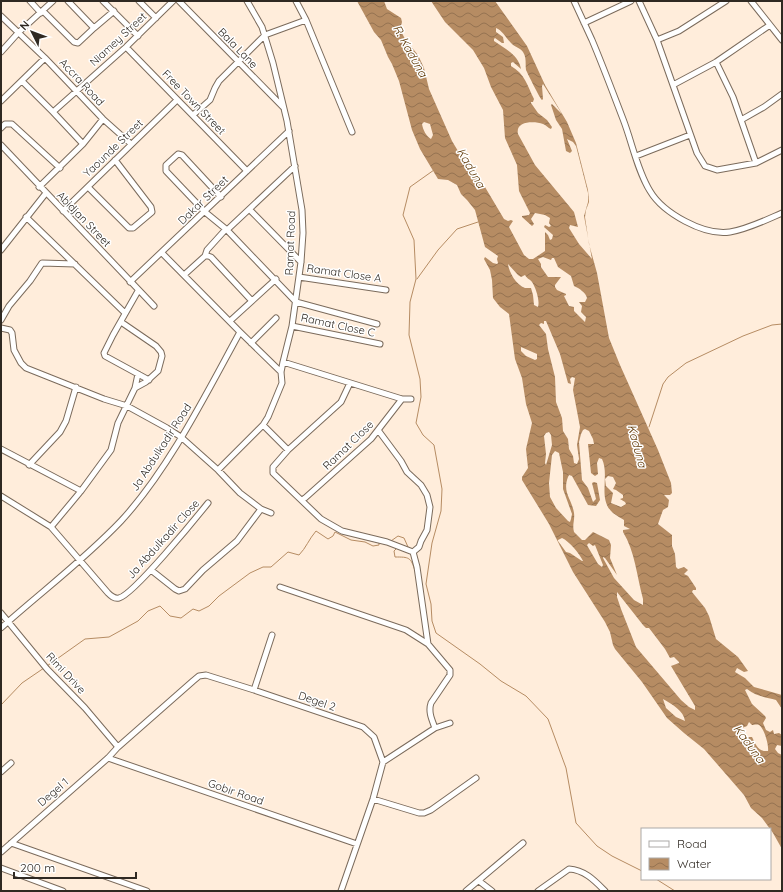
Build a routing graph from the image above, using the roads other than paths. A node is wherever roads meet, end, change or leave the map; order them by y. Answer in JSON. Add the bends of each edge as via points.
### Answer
{"nodes":[{"id":1,"x":30,"y":1,"type":"edge"},
{"id":2,"x":53,"y":1,"type":"edge"},
{"id":3,"x":68,"y":1,"type":"edge"},
{"id":4,"x":103,"y":1,"type":"edge"},
{"id":5,"x":139,"y":1,"type":"edge"},
{"id":6,"x":173,"y":1,"type":"edge"},
{"id":7,"x":179,"y":1,"type":"edge"},
{"id":8,"x":247,"y":1,"type":"edge"},
{"id":9,"x":296,"y":1,"type":"edge"},
{"id":10,"x":574,"y":1,"type":"edge"},
{"id":11,"x":630,"y":1,"type":"edge"},
{"id":12,"x":639,"y":1,"type":"edge"},
{"id":13,"x":726,"y":1,"type":"edge"},
{"id":14,"x":751,"y":1,"type":"edge"},
{"id":15,"x":114,"y":11,"type":"junction"},
{"id":16,"x":42,"y":12,"type":"junction"},
{"id":17,"x":1,"y":16,"type":"edge"},
{"id":18,"x":156,"y":18,"type":"junction"},
{"id":19,"x":306,"y":20,"type":"junction"},
{"id":20,"x":584,"y":23,"type":"junction"},
{"id":21,"x":770,"y":25,"type":"junction"},
{"id":22,"x":94,"y":28,"type":"junction"},
{"id":23,"x":18,"y":33,"type":"junction"},
{"id":24,"x":265,"y":35,"type":"junction"},
{"id":25,"x":138,"y":36,"type":"junction"},
{"id":26,"x":657,"y":40,"type":"junction"},
{"id":27,"x":782,"y":40,"type":"edge"},
{"id":28,"x":126,"y":47,"type":"junction"},
{"id":29,"x":1,"y":52,"type":"edge"},
{"id":30,"x":45,"y":58,"type":"junction"},
{"id":31,"x":716,"y":62,"type":"junction"},
{"id":32,"x":238,"y":63,"type":"junction"},
{"id":33,"x":22,"y":81,"type":"junction"},
{"id":34,"x":673,"y":85,"type":"junction"},
{"id":35,"x":76,"y":90,"type":"junction"},
{"id":36,"x":782,"y":94,"type":"edge"},
{"id":37,"x":177,"y":100,"type":"junction"},
{"id":38,"x":1,"y":101,"type":"edge"},
{"id":39,"x":284,"y":108,"type":"junction"},
{"id":40,"x":53,"y":112,"type":"junction"},
{"id":41,"x":193,"y":115,"type":"junction"},
{"id":42,"x":103,"y":119,"type":"junction"},
{"id":43,"x":741,"y":120,"type":"junction"},
{"id":44,"x":1,"y":128,"type":"edge"},
{"id":45,"x":289,"y":132,"type":"junction"},
{"id":46,"x":352,"y":132,"type":"dead end"},
{"id":47,"x":690,"y":135,"type":"junction"},
{"id":48,"x":83,"y":144,"type":"junction"},
{"id":49,"x":131,"y":144,"type":"junction"},
{"id":50,"x":1,"y":145,"type":"edge"},
{"id":51,"x":782,"y":150,"type":"edge"},
{"id":52,"x":636,"y":156,"type":"junction"},
{"id":53,"x":115,"y":160,"type":"junction"},
{"id":54,"x":756,"y":163,"type":"junction"},
{"id":55,"x":294,"y":166,"type":"junction"},
{"id":56,"x":60,"y":168,"type":"junction"},
{"id":57,"x":247,"y":171,"type":"junction"},
{"id":58,"x":39,"y":187,"type":"junction"},
{"id":59,"x":88,"y":187,"type":"junction"},
{"id":60,"x":46,"y":193,"type":"junction"},
{"id":61,"x":221,"y":197,"type":"junction"},
{"id":62,"x":250,"y":210,"type":"junction"},
{"id":63,"x":63,"y":211,"type":"junction"},
{"id":64,"x":205,"y":212,"type":"junction"},
{"id":65,"x":782,"y":213,"type":"edge"},
{"id":66,"x":26,"y":217,"type":"junction"},
{"id":67,"x":227,"y":230,"type":"junction"},
{"id":68,"x":1,"y":250,"type":"edge"},
{"id":69,"x":162,"y":253,"type":"junction"},
{"id":70,"x":205,"y":256,"type":"junction"},
{"id":71,"x":301,"y":262,"type":"junction"},
{"id":72,"x":75,"y":264,"type":"junction"},
{"id":73,"x":184,"y":275,"type":"junction"},
{"id":74,"x":299,"y":277,"type":"junction"},
{"id":75,"x":276,"y":279,"type":"junction"},
{"id":76,"x":130,"y":282,"type":"junction"},
{"id":77,"x":386,"y":290,"type":"dead end"},
{"id":78,"x":138,"y":291,"type":"junction"},
{"id":79,"x":252,"y":301,"type":"junction"},
{"id":80,"x":296,"y":302,"type":"junction"},
{"id":81,"x":154,"y":306,"type":"dead end"},
{"id":82,"x":125,"y":313,"type":"junction"},
{"id":83,"x":276,"y":318,"type":"dead end"},
{"id":84,"x":1,"y":320,"type":"edge"},
{"id":85,"x":230,"y":321,"type":"junction"},
{"id":86,"x":121,"y":322,"type":"junction"},
{"id":87,"x":377,"y":324,"type":"dead end"},
{"id":88,"x":292,"y":326,"type":"junction"},
{"id":89,"x":1,"y":328,"type":"edge"},
{"id":90,"x":240,"y":332,"type":"junction"},
{"id":91,"x":251,"y":343,"type":"junction"},
{"id":92,"x":380,"y":344,"type":"dead end"},
{"id":93,"x":283,"y":362,"type":"junction"},
{"id":94,"x":281,"y":372,"type":"junction"},
{"id":95,"x":138,"y":374,"type":"junction"},
{"id":96,"x":149,"y":380,"type":"junction"},
{"id":97,"x":350,"y":383,"type":"junction"},
{"id":98,"x":76,"y":387,"type":"junction"},
{"id":99,"x":135,"y":388,"type":"junction"},
{"id":100,"x":411,"y":399,"type":"dead end"},
{"id":101,"x":402,"y":400,"type":"junction"},
{"id":102,"x":127,"y":406,"type":"junction"},
{"id":103,"x":263,"y":425,"type":"junction"},
{"id":104,"x":378,"y":430,"type":"junction"},
{"id":105,"x":181,"y":437,"type":"junction"},
{"id":106,"x":1,"y":449,"type":"edge"},
{"id":107,"x":288,"y":450,"type":"junction"},
{"id":108,"x":29,"y":465,"type":"junction"},
{"id":109,"x":218,"y":470,"type":"junction"},
{"id":110,"x":81,"y":491,"type":"junction"},
{"id":111,"x":1,"y":496,"type":"edge"},
{"id":112,"x":302,"y":500,"type":"junction"},
{"id":113,"x":208,"y":503,"type":"dead end"},
{"id":114,"x":261,"y":509,"type":"junction"},
{"id":115,"x":271,"y":513,"type":"dead end"},
{"id":116,"x":51,"y":527,"type":"junction"},
{"id":117,"x":413,"y":552,"type":"junction"},
{"id":118,"x":80,"y":562,"type":"junction"},
{"id":119,"x":151,"y":570,"type":"junction"},
{"id":120,"x":280,"y":587,"type":"dead end"},
{"id":121,"x":1,"y":613,"type":"edge"},
{"id":122,"x":8,"y":622,"type":"junction"},
{"id":123,"x":1,"y":628,"type":"edge"},
{"id":124,"x":272,"y":635,"type":"dead end"},
{"id":125,"x":428,"y":644,"type":"junction"},
{"id":126,"x":254,"y":690,"type":"junction"},
{"id":127,"x":450,"y":723,"type":"dead end"},
{"id":128,"x":435,"y":728,"type":"junction"},
{"id":129,"x":118,"y":747,"type":"junction"},
{"id":130,"x":108,"y":758,"type":"junction"},
{"id":131,"x":11,"y":762,"type":"dead end"},
{"id":132,"x":383,"y":762,"type":"junction"},
{"id":133,"x":1,"y":772,"type":"edge"},
{"id":134,"x":476,"y":778,"type":"dead end"},
{"id":135,"x":373,"y":799,"type":"junction"},
{"id":136,"x":11,"y":843,"type":"junction"},
{"id":137,"x":523,"y":843,"type":"dead end"},
{"id":138,"x":357,"y":844,"type":"junction"},
{"id":139,"x":1,"y":852,"type":"edge"},
{"id":140,"x":1,"y":868,"type":"edge"},
{"id":141,"x":479,"y":881,"type":"junction"},
{"id":142,"x":63,"y":891,"type":"edge"},
{"id":143,"x":147,"y":891,"type":"edge"},
{"id":144,"x":341,"y":891,"type":"edge"},
{"id":145,"x":466,"y":891,"type":"edge"},
{"id":146,"x":492,"y":891,"type":"edge"},
{"id":147,"x":538,"y":891,"type":"edge"},
{"id":148,"x":605,"y":891,"type":"edge"}],
"edges":[{"from":1,"to":16,"type":"street"},
{"from":2,"to":16,"type":"street"},
{"from":3,"to":22,"type":"street"},
{"from":4,"to":15,"type":"street"},
{"from":5,"to":18,"type":"street"},
{"from":6,"to":18,"type":"street","name":"Niamey Street"},
{"from":7,"to":32,"type":"street","name":"Bala Lane"},
{"from":8,"to":24,"type":"street","name":"Ramat Road"},
{"from":9,"to":19,"type":"street"},
{"from":10,"to":20,"type":"street"},
{"from":11,"to":20,"type":"street"},
{"from":12,"to":26,"type":"street"},
{"from":13,"to":26,"type":"street","via":[[679,31]]},
{"from":14,"to":21,"type":"street"},
{"from":15,"to":22,"type":"street"},
{"from":15,"to":25,"type":"street"},
{"from":16,"to":22,"type":"street","via":[[77,43]]},
{"from":16,"to":23,"type":"street"},
{"from":17,"to":23,"type":"street","name":"Accra Road"},
{"from":18,"to":25,"type":"street","name":"Niamey Street"},
{"from":19,"to":24,"type":"street"},
{"from":19,"to":46,"type":"street"},
{"from":20,"to":52,"type":"street"},
{"from":21,"to":27,"type":"street"},
{"from":21,"to":31,"type":"street"},
{"from":23,"to":29,"type":"street"},
{"from":23,"to":30,"type":"street","name":"Accra Road"},
{"from":24,"to":32,"type":"street"},
{"from":24,"to":39,"type":"street","name":"Ramat Road"},
{"from":25,"to":28,"type":"street","name":"Niamey Street"},
{"from":26,"to":34,"type":"street"},
{"from":28,"to":35,"type":"street","name":"Niamey Street"},
{"from":28,"to":37,"type":"street","name":"Free Town Street"},
{"from":30,"to":33,"type":"street"},
{"from":30,"to":35,"type":"street","name":"Accra Road"},
{"from":31,"to":34,"type":"street"},
{"from":31,"to":43,"type":"street"},
{"from":32,"to":39,"type":"street","name":"Bala Lane"},
{"from":32,"to":41,"type":"street","via":[[220,81],[210,100]]},
{"from":33,"to":38,"type":"street"},
{"from":33,"to":40,"type":"street"},
{"from":34,"to":47,"type":"street"},
{"from":35,"to":40,"type":"street","name":"Niamey Street"},
{"from":35,"to":42,"type":"street","name":"Accra Road"},
{"from":36,"to":43,"type":"street"},
{"from":37,"to":41,"type":"street","name":"Free Town Street"},
{"from":37,"to":49,"type":"street","name":"Yaounde Street"},
{"from":39,"to":45,"type":"street","name":"Ramat Road"},
{"from":40,"to":48,"type":"street"},
{"from":41,"to":57,"type":"street","name":"Free Town Street"},
{"from":42,"to":48,"type":"street"},
{"from":42,"to":49,"type":"street","name":"Accra Road"},
{"from":43,"to":54,"type":"street"},
{"from":44,"to":56,"type":"street","via":[[5,124],[12,124]]},
{"from":45,"to":55,"type":"street","name":"Ramat Road"},
{"from":45,"to":57,"type":"street","name":"Dakar Street"},
{"from":47,"to":52,"type":"street"},
{"from":47,"to":54,"type":"street","via":[[696,153],[705,166],[717,170]]},
{"from":48,"to":56,"type":"street"},
{"from":49,"to":53,"type":"street","name":"Yaounde Street"},
{"from":50,"to":58,"type":"street","name":"Abidjan Street"},
{"from":51,"to":54,"type":"street"},
{"from":52,"to":65,"type":"street","via":[[655,198],[675,216],[688,223],[708,230],[730,232]]},
{"from":53,"to":59,"type":"street","name":"Yaounde Street"},
{"from":53,"to":59,"type":"street","via":[[152,210],[133,228],[129,228]]},
{"from":55,"to":62,"type":"street"},
{"from":55,"to":71,"type":"street","name":"Ramat Road","via":[[302,210]]},
{"from":56,"to":58,"type":"street"},
{"from":57,"to":61,"type":"street","name":"Dakar Street"},
{"from":58,"to":60,"type":"street","name":"Abidjan Street"},
{"from":59,"to":63,"type":"street","name":"Yaounde Street"},
{"from":60,"to":63,"type":"street","name":"Abidjan Street"},
{"from":60,"to":66,"type":"street"},
{"from":61,"to":64,"type":"street","name":"Dakar Street"},
{"from":61,"to":64,"type":"street","via":[[182,155],[178,154],[166,165],[166,170]]},
{"from":62,"to":67,"type":"street"},
{"from":62,"to":71,"type":"street"},
{"from":63,"to":76,"type":"street","name":"Abidjan Street"},
{"from":64,"to":67,"type":"street"},
{"from":64,"to":69,"type":"street","name":"Dakar Street"},
{"from":66,"to":68,"type":"street"},
{"from":66,"to":72,"type":"street"},
{"from":67,"to":70,"type":"street","via":[[207,250]]},
{"from":67,"to":75,"type":"street"},
{"from":69,"to":73,"type":"street"},
{"from":69,"to":76,"type":"street","name":"Dakar Street"},
{"from":70,"to":73,"type":"street"},
{"from":70,"to":79,"type":"street","via":[[211,257]]},
{"from":71,"to":74,"type":"street","name":"Ramat Road"},
{"from":72,"to":82,"type":"street"},
{"from":72,"to":84,"type":"street","via":[[42,263]]},
{"from":73,"to":85,"type":"street"},
{"from":74,"to":77,"type":"street","name":"Ramat Close A"},
{"from":74,"to":80,"type":"street","name":"Ramat Road"},
{"from":75,"to":79,"type":"street"},
{"from":75,"to":80,"type":"street"},
{"from":76,"to":78,"type":"street","name":"Abidjan Street"},
{"from":78,"to":81,"type":"street","name":"Abidjan Street"},
{"from":78,"to":82,"type":"street"},
{"from":79,"to":85,"type":"street"},
{"from":80,"to":87,"type":"street"},
{"from":80,"to":88,"type":"street","name":"Ramat Road"},
{"from":82,"to":86,"type":"street"},
{"from":83,"to":91,"type":"street"},
{"from":85,"to":90,"type":"street"},
{"from":86,"to":95,"type":"street","via":[[104,353],[105,356]]},
{"from":86,"to":96,"type":"street","via":[[161,352],[158,371]]},
{"from":88,"to":92,"type":"street","name":"Ramat Close C"},
{"from":88,"to":93,"type":"street","name":"Ramat Road"},
{"from":89,"to":98,"type":"street","via":[[12,332],[14,350],[26,368]]},
{"from":90,"to":91,"type":"street"},
{"from":90,"to":105,"type":"street","name":"Ja Abdulkadir Road"},
{"from":91,"to":94,"type":"street"},
{"from":93,"to":94,"type":"street","name":"Ramat Road"},
{"from":93,"to":97,"type":"street"},
{"from":94,"to":103,"type":"street","name":"Ramat Road","via":[[282,383]]},
{"from":95,"to":96,"type":"street"},
{"from":95,"to":99,"type":"street"},
{"from":96,"to":99,"type":"street"},
{"from":97,"to":101,"type":"street"},
{"from":97,"to":107,"type":"street","via":[[341,402]]},
{"from":98,"to":102,"type":"street"},
{"from":98,"to":108,"type":"street","via":[[60,432]]},
{"from":99,"to":102,"type":"street"},
{"from":100,"to":101,"type":"street"},
{"from":101,"to":104,"type":"street","name":"Ramat Close"},
{"from":102,"to":105,"type":"street"},
{"from":102,"to":110,"type":"street","via":[[118,423],[111,450]]},
{"from":103,"to":107,"type":"street"},
{"from":103,"to":109,"type":"street","name":"Ramat Road"},
{"from":104,"to":112,"type":"street","name":"Ramat Close"},
{"from":104,"to":117,"type":"street","via":[[407,472],[421,485],[427,495],[430,508],[427,530],[419,547]]},
{"from":105,"to":109,"type":"street"},
{"from":105,"to":118,"type":"street","name":"Ja Abdulkadir Road","via":[[160,470],[121,521]]},
{"from":106,"to":108,"type":"street"},
{"from":107,"to":112,"type":"street","via":[[272,470]]},
{"from":108,"to":110,"type":"street"},
{"from":109,"to":114,"type":"street","via":[[240,493]]},
{"from":110,"to":116,"type":"street"},
{"from":111,"to":116,"type":"street"},
{"from":112,"to":117,"type":"street","via":[[321,519],[342,531],[387,542]]},
{"from":113,"to":119,"type":"street","name":"Ja Abdulkadir Close"},
{"from":114,"to":115,"type":"street"},
{"from":114,"to":119,"type":"street","via":[[237,541],[185,589],[175,589]]},
{"from":116,"to":118,"type":"street"},
{"from":117,"to":125,"type":"street"},
{"from":118,"to":119,"type":"street","name":"Ja Abdulkadir Close","via":[[113,598],[119,598],[127,593]]},
{"from":118,"to":122,"type":"street","name":"Ja Abdulkadir Road"},
{"from":120,"to":125,"type":"street","via":[[406,630]]},
{"from":121,"to":122,"type":"street","name":"Rimi Drive"},
{"from":122,"to":123,"type":"street","name":"Ja Abdulkadir Road"},
{"from":122,"to":129,"type":"street","name":"Rimi Drive"},
{"from":124,"to":126,"type":"street"},
{"from":125,"to":128,"type":"street","via":[[450,670],[450,675],[431,703],[430,711]]},
{"from":126,"to":129,"type":"street","name":"Degel 2","via":[[206,675],[199,676]]},
{"from":126,"to":132,"type":"street","name":"Degel 2","via":[[363,727],[374,737]]},
{"from":127,"to":128,"type":"street"},
{"from":128,"to":132,"type":"street"},
{"from":129,"to":130,"type":"street","name":"Degel 1"},
{"from":130,"to":136,"type":"street","name":"Degel 1"},
{"from":130,"to":138,"type":"street","name":"Gobir Road"},
{"from":131,"to":133,"type":"street"},
{"from":132,"to":135,"type":"street"},
{"from":134,"to":135,"type":"street","via":[[424,813]]},
{"from":135,"to":138,"type":"street"},
{"from":136,"to":139,"type":"street","name":"Degel 1"},
{"from":136,"to":143,"type":"street"},
{"from":137,"to":141,"type":"street"},
{"from":138,"to":144,"type":"street"},
{"from":140,"to":142,"type":"street"},
{"from":141,"to":145,"type":"street"},
{"from":141,"to":146,"type":"street"},
{"from":147,"to":148,"type":"street","via":[[569,869],[581,871]]}]}
